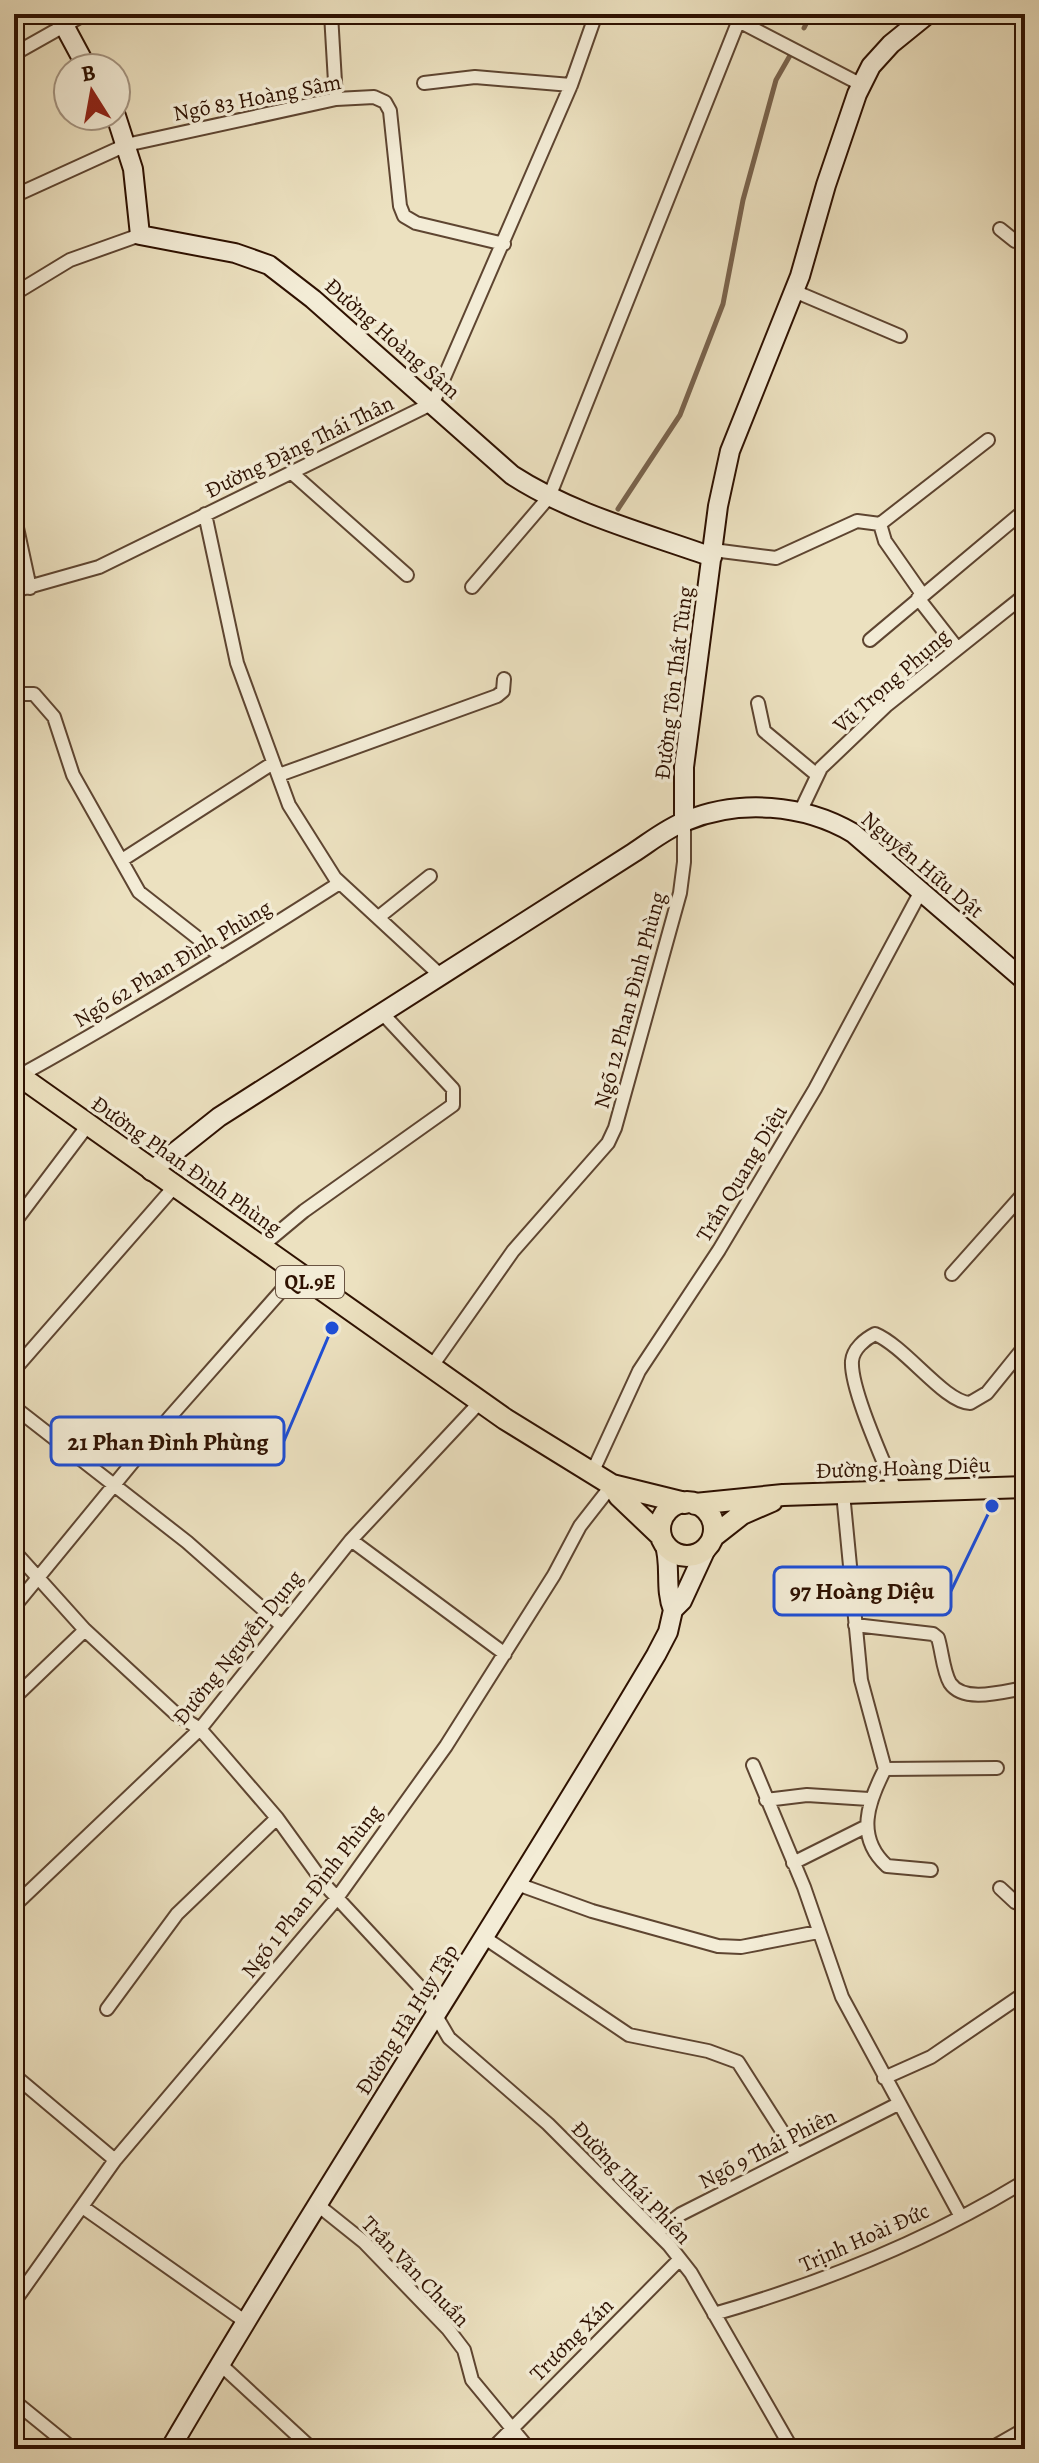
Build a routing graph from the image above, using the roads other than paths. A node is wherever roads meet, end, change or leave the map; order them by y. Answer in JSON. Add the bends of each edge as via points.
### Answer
{"nodes":[{"id":1,"x":85,"y":14,"type":"edge"},
{"id":2,"x":331,"y":14,"type":"edge"},
{"id":3,"x":596,"y":14,"type":"edge"},
{"id":4,"x":725,"y":14,"type":"edge"},
{"id":5,"x":928,"y":14,"type":"edge"},
{"id":6,"x":61,"y":20,"type":"edge"},
{"id":7,"x":739,"y":20,"type":"junction"},
{"id":8,"x":78,"y":52,"type":"edge"},
{"id":9,"x":14,"y":54,"type":"edge"},
{"id":10,"x":424,"y":83,"type":"dead end"},
{"id":11,"x":571,"y":85,"type":"junction"},
{"id":12,"x":862,"y":85,"type":"junction"},
{"id":13,"x":336,"y":99,"type":"junction"},
{"id":14,"x":122,"y":132,"type":"edge"},
{"id":15,"x":126,"y":145,"type":"junction"},
{"id":16,"x":14,"y":196,"type":"edge"},
{"id":17,"x":1000,"y":229,"type":"dead end"},
{"id":18,"x":140,"y":235,"type":"junction"},
{"id":19,"x":1025,"y":237,"type":"edge"},
{"id":20,"x":504,"y":244,"type":"junction"},
{"id":21,"x":794,"y":291,"type":"junction"},
{"id":22,"x":14,"y":294,"type":"edge"},
{"id":23,"x":900,"y":336,"type":"dead end"},
{"id":24,"x":433,"y":403,"type":"junction"},
{"id":25,"x":988,"y":440,"type":"dead end"},
{"id":26,"x":292,"y":473,"type":"junction"},
{"id":27,"x":549,"y":497,"type":"junction"},
{"id":28,"x":1025,"y":510,"type":"edge"},
{"id":29,"x":14,"y":514,"type":"edge"},
{"id":30,"x":205,"y":514,"type":"junction"},
{"id":31,"x":880,"y":524,"type":"junction"},
{"id":32,"x":713,"y":554,"type":"junction"},
{"id":33,"x":407,"y":575,"type":"dead end"},
{"id":34,"x":472,"y":587,"type":"dead end"},
{"id":35,"x":30,"y":588,"type":"junction"},
{"id":36,"x":14,"y":591,"type":"edge"},
{"id":37,"x":1025,"y":595,"type":"edge"},
{"id":38,"x":920,"y":596,"type":"junction"},
{"id":39,"x":870,"y":640,"type":"dead end"},
{"id":40,"x":957,"y":648,"type":"junction"},
{"id":41,"x":504,"y":679,"type":"dead end"},
{"id":42,"x":14,"y":694,"type":"edge"},
{"id":43,"x":758,"y":703,"type":"dead end"},
{"id":44,"x":276,"y":769,"type":"junction"},
{"id":45,"x":817,"y":775,"type":"junction"},
{"id":46,"x":801,"y":810,"type":"junction"},
{"id":47,"x":684,"y":822,"type":"junction"},
{"id":48,"x":122,"y":860,"type":"junction"},
{"id":49,"x":430,"y":876,"type":"dead end"},
{"id":50,"x":335,"y":878,"type":"junction"},
{"id":51,"x":921,"y":891,"type":"junction"},
{"id":52,"x":380,"y":916,"type":"junction"},
{"id":53,"x":222,"y":957,"type":"junction"},
{"id":54,"x":440,"y":975,"type":"junction"},
{"id":55,"x":1025,"y":981,"type":"edge"},
{"id":56,"x":382,"y":1013,"type":"junction"},
{"id":57,"x":16,"y":1074,"type":"edge"},
{"id":58,"x":88,"y":1125,"type":"junction"},
{"id":59,"x":151,"y":1171,"type":"junction"},
{"id":60,"x":174,"y":1187,"type":"junction"},
{"id":61,"x":1025,"y":1192,"type":"edge"},
{"id":62,"x":14,"y":1223,"type":"edge"},
{"id":63,"x":262,"y":1246,"type":"junction"},
{"id":64,"x":297,"y":1273,"type":"junction"},
{"id":65,"x":952,"y":1274,"type":"dead end"},
{"id":66,"x":1025,"y":1346,"type":"edge"},
{"id":67,"x":432,"y":1366,"type":"junction"},
{"id":68,"x":14,"y":1370,"type":"edge"},
{"id":69,"x":480,"y":1402,"type":"junction"},
{"id":70,"x":14,"y":1407,"type":"edge"},
{"id":71,"x":592,"y":1473,"type":"junction"},
{"id":72,"x":114,"y":1484,"type":"junction"},
{"id":73,"x":612,"y":1485,"type":"junction"},
{"id":74,"x":1025,"y":1487,"type":"edge"},
{"id":75,"x":896,"y":1492,"type":"junction"},
{"id":76,"x":843,"y":1493,"type":"junction"},
{"id":77,"x":783,"y":1495,"type":"junction"},
{"id":78,"x":690,"y":1503,"type":"junction"},
{"id":79,"x":662,"y":1539,"type":"junction"},
{"id":80,"x":351,"y":1540,"type":"junction"},
{"id":81,"x":710,"y":1542,"type":"junction"},
{"id":82,"x":14,"y":1551,"type":"edge"},
{"id":83,"x":37,"y":1578,"type":"junction"},
{"id":84,"x":14,"y":1607,"type":"edge"},
{"id":85,"x":673,"y":1610,"type":"junction"},
{"id":86,"x":281,"y":1625,"type":"junction"},
{"id":87,"x":855,"y":1625,"type":"junction"},
{"id":88,"x":85,"y":1630,"type":"junction"},
{"id":89,"x":505,"y":1654,"type":"junction"},
{"id":90,"x":1025,"y":1688,"type":"edge"},
{"id":91,"x":14,"y":1698,"type":"edge"},
{"id":92,"x":200,"y":1729,"type":"junction"},
{"id":93,"x":753,"y":1765,"type":"dead end"},
{"id":94,"x":997,"y":1768,"type":"dead end"},
{"id":95,"x":885,"y":1769,"type":"junction"},
{"id":96,"x":869,"y":1799,"type":"junction"},
{"id":97,"x":766,"y":1800,"type":"junction"},
{"id":98,"x":277,"y":1818,"type":"junction"},
{"id":99,"x":865,"y":1827,"type":"junction"},
{"id":100,"x":793,"y":1863,"type":"junction"},
{"id":101,"x":931,"y":1870,"type":"dead end"},
{"id":102,"x":520,"y":1885,"type":"junction"},
{"id":103,"x":1000,"y":1888,"type":"dead end"},
{"id":104,"x":337,"y":1898,"type":"junction"},
{"id":105,"x":14,"y":1906,"type":"edge"},
{"id":106,"x":1025,"y":1906,"type":"edge"},
{"id":107,"x":818,"y":1932,"type":"junction"},
{"id":108,"x":485,"y":1938,"type":"junction"},
{"id":109,"x":1025,"y":1993,"type":"edge"},
{"id":110,"x":107,"y":2009,"type":"dead end"},
{"id":111,"x":436,"y":2013,"type":"junction"},
{"id":112,"x":14,"y":2075,"type":"edge"},
{"id":113,"x":884,"y":2078,"type":"junction"},
{"id":114,"x":898,"y":2104,"type":"junction"},
{"id":115,"x":796,"y":2153,"type":"junction"},
{"id":116,"x":115,"y":2160,"type":"junction"},
{"id":117,"x":1025,"y":2181,"type":"edge"},
{"id":118,"x":319,"y":2206,"type":"junction"},
{"id":119,"x":84,"y":2208,"type":"junction"},
{"id":120,"x":960,"y":2215,"type":"junction"},
{"id":121,"x":657,"y":2232,"type":"junction"},
{"id":122,"x":680,"y":2259,"type":"junction"},
{"id":123,"x":14,"y":2302,"type":"edge"},
{"id":124,"x":714,"y":2314,"type":"junction"},
{"id":125,"x":246,"y":2322,"type":"junction"},
{"id":126,"x":220,"y":2364,"type":"junction"},
{"id":127,"x":14,"y":2401,"type":"edge"},
{"id":128,"x":512,"y":2427,"type":"junction"},
{"id":129,"x":1025,"y":2429,"type":"edge"},
{"id":130,"x":73,"y":2449,"type":"edge"},
{"id":131,"x":170,"y":2449,"type":"edge"},
{"id":132,"x":312,"y":2449,"type":"edge"},
{"id":133,"x":492,"y":2449,"type":"edge"},
{"id":134,"x":529,"y":2449,"type":"edge"},
{"id":135,"x":792,"y":2449,"type":"edge"},
{"id":136,"x":990,"y":2449,"type":"edge"}],
"edges":[{"from":1,"to":6,"type":"street"},
{"from":2,"to":13,"type":"street"},
{"from":3,"to":11,"type":"street"},
{"from":4,"to":7,"type":"street"},
{"from":5,"to":12,"type":"street","name":"Đường Tôn Thất Tùng","via":[[891,44]]},
{"from":6,"to":8,"type":"street"},
{"from":6,"to":9,"type":"street"},
{"from":7,"to":12,"type":"street"},
{"from":7,"to":27,"type":"street"},
{"from":10,"to":11,"type":"street","via":[[475,77]]},
{"from":11,"to":20,"type":"street"},
{"from":12,"to":21,"type":"street","name":"Đường Tôn Thất Tùng","via":[[847,116]]},
{"from":13,"to":15,"type":"street","name":"Ngõ 83 Hoàng Sâm"},
{"from":13,"to":20,"type":"street","name":"Ngõ 83 Hoàng Sâm","via":[[374,97],[385,102],[404,216]]},
{"from":14,"to":15,"type":"street"},
{"from":15,"to":16,"type":"street","name":"Ngõ 83 Hoàng Sâm"},
{"from":15,"to":18,"type":"street"},
{"from":17,"to":19,"type":"street","via":[[1015,241]]},
{"from":18,"to":22,"type":"street","via":[[70,260]]},
{"from":18,"to":24,"type":"street","name":"Đường Hoàng Sâm","via":[[269,265]]},
{"from":20,"to":24,"type":"street"},
{"from":21,"to":23,"type":"street"},
{"from":21,"to":32,"type":"street","name":"Đường Tôn Thất Tùng","via":[[730,451]]},
{"from":24,"to":26,"type":"street","name":"Đường Đặng Thái Thân"},
{"from":24,"to":27,"type":"street","name":"Đường Hoàng Sâm","via":[[512,475]]},
{"from":25,"to":31,"type":"street"},
{"from":26,"to":30,"type":"street","name":"Đường Đặng Thái Thân"},
{"from":26,"to":33,"type":"street"},
{"from":27,"to":32,"type":"street","name":"Đường Hoàng Sâm"},
{"from":27,"to":34,"type":"street"},
{"from":28,"to":38,"type":"street"},
{"from":29,"to":35,"type":"street"},
{"from":30,"to":35,"type":"street","name":"Đường Đặng Thái Thân","via":[[99,567]]},
{"from":30,"to":44,"type":"street","via":[[237,663]]},
{"from":31,"to":32,"type":"street","via":[[857,521],[776,558]]},
{"from":31,"to":38,"type":"street"},
{"from":32,"to":47,"type":"street","name":"Đường Tôn Thất Tùng","via":[[684,767]]},
{"from":35,"to":36,"type":"street","name":"Đường Đặng Thái Thân"},
{"from":37,"to":40,"type":"street","name":"Vũ Trọng Phụng"},
{"from":38,"to":39,"type":"street"},
{"from":38,"to":40,"type":"street"},
{"from":40,"to":45,"type":"street","name":"Vũ Trọng Phụng","via":[[887,705]]},
{"from":41,"to":44,"type":"street","via":[[497,696]]},
{"from":42,"to":48,"type":"street","via":[[34,694],[45,703],[80,790]]},
{"from":43,"to":45,"type":"street","via":[[764,731]]},
{"from":44,"to":48,"type":"street"},
{"from":44,"to":50,"type":"street","via":[[289,805]]},
{"from":45,"to":46,"type":"street","name":"Vũ Trọng Phụng"},
{"from":46,"to":47,"type":"street","name":"Nguyễn Hữu Dật","via":[[723,810]]},
{"from":46,"to":51,"type":"street","name":"Nguyễn Hữu Dật","via":[[853,833]]},
{"from":47,"to":54,"type":"street"},
{"from":47,"to":67,"type":"street","name":"Ngõ 12 Phan Đình Phùng","via":[[680,893],[615,1128],[608,1143],[500,1267]]},
{"from":48,"to":53,"type":"street","via":[[139,892]]},
{"from":49,"to":52,"type":"street"},
{"from":50,"to":52,"type":"street"},
{"from":50,"to":53,"type":"street","name":"Ngõ 62 Phan Đình Phùng","via":[[338,884]]},
{"from":51,"to":55,"type":"street","name":"Nguyễn Hữu Dật"},
{"from":51,"to":71,"type":"street","name":"Trần Quang Diệu","via":[[815,1089],[639,1371]]},
{"from":52,"to":54,"type":"street"},
{"from":53,"to":57,"type":"street","name":"Ngõ 62 Phan Đình Phùng","via":[[126,1017]]},
{"from":54,"to":56,"type":"street"},
{"from":56,"to":59,"type":"street","via":[[219,1117]]},
{"from":56,"to":63,"type":"street","via":[[453,1089],[453,1105]]},
{"from":57,"to":58,"type":"main road","name":"Đường Phan Đình Phùng","number":"QL.9E"},
{"from":58,"to":59,"type":"main road","name":"Đường Phan Đình Phùng","number":"QL.9E"},
{"from":58,"to":62,"type":"street"},
{"from":59,"to":60,"type":"main road","name":"Đường Phan Đình Phùng","number":"QL.9E"},
{"from":60,"to":63,"type":"main road","name":"Đường Phan Đình Phùng","number":"QL.9E"},
{"from":60,"to":68,"type":"street"},
{"from":61,"to":65,"type":"street"},
{"from":63,"to":64,"type":"main road","name":"Đường Phan Đình Phùng","number":"QL.9E"},
{"from":64,"to":67,"type":"main road","name":"Đường Phan Đình Phùng","number":"QL.9E"},
{"from":64,"to":72,"type":"street"},
{"from":66,"to":75,"type":"street","via":[[987,1393],[961,1403],[886,1338],[875,1334],[860,1345],[852,1361],[857,1384]]},
{"from":67,"to":69,"type":"main road","name":"Đường Phan Đình Phùng","number":"QL.9E"},
{"from":69,"to":71,"type":"main road","name":"Đường Phan Đình Phùng","number":"QL.9E"},
{"from":69,"to":80,"type":"street","name":"Đường Nguyễn Dụng"},
{"from":70,"to":72,"type":"street"},
{"from":71,"to":73,"type":"main road","name":"Đường Phan Đình Phùng","number":"QL.9E"},
{"from":72,"to":83,"type":"street"},
{"from":72,"to":86,"type":"street"},
{"from":73,"to":78,"type":"main road","name":"Đường Phan Đình Phùng","number":"QL.9E"},
{"from":73,"to":79,"type":"main road","name":"Đường Phan Đình Phùng","number":"QL.9E"},
{"from":73,"to":89,"type":"street","name":"Ngõ 1 Phan Đình Phùng","via":[[580,1526]]},
{"from":74,"to":75,"type":"main road","name":"Đường Hoàng Diệu","number":"QL.9E"},
{"from":75,"to":76,"type":"main road","name":"Đường Hoàng Diệu","number":"QL.9E"},
{"from":76,"to":77,"type":"main road","name":"Đường Hoàng Diệu","number":"QL.9E"},
{"from":76,"to":87,"type":"street"},
{"from":77,"to":78,"type":"main road","name":"Đường Hoàng Diệu","number":"QL.9E"},
{"from":77,"to":81,"type":"main road","name":"Đường Hoàng Diệu","number":"QL.9E","via":[[742,1514]]},
{"from":78,"to":79,"type":"main road","via":[[667,1512]]},
{"from":78,"to":81,"type":"main road","via":[[711,1516]]},
{"from":79,"to":81,"type":"main road","via":[[682,1556],[697,1554]]},
{"from":79,"to":85,"type":"street","name":"Đường Hà Huy Tập"},
{"from":80,"to":86,"type":"street","name":"Đường Nguyễn Dụng"},
{"from":80,"to":89,"type":"street"},
{"from":81,"to":85,"type":"street","name":"Đường Hà Huy Tập"},
{"from":82,"to":83,"type":"street","name":"Đường Thái Phiên"},
{"from":83,"to":84,"type":"street"},
{"from":83,"to":88,"type":"street","name":"Đường Thái Phiên"},
{"from":85,"to":102,"type":"street","name":"Đường Hà Huy Tập","via":[[656,1655]]},
{"from":86,"to":92,"type":"street","name":"Đường Nguyễn Dụng"},
{"from":87,"to":90,"type":"street","via":[[933,1634],[950,1683],[962,1692]]},
{"from":87,"to":95,"type":"street","via":[[861,1680]]},
{"from":88,"to":91,"type":"street"},
{"from":88,"to":92,"type":"street","name":"Đường Thái Phiên","via":[[176,1714]]},
{"from":89,"to":104,"type":"street","name":"Ngõ 1 Phan Đình Phùng"},
{"from":92,"to":98,"type":"street","name":"Đường Thái Phiên"},
{"from":92,"to":105,"type":"street","name":"Đường Nguyễn Dụng"},
{"from":93,"to":97,"type":"street"},
{"from":94,"to":95,"type":"street"},
{"from":95,"to":96,"type":"street"},
{"from":96,"to":97,"type":"street","via":[[807,1795]]},
{"from":96,"to":99,"type":"street"},
{"from":97,"to":100,"type":"street"},
{"from":98,"to":104,"type":"street","name":"Đường Thái Phiên"},
{"from":98,"to":110,"type":"street","via":[[177,1914]]},
{"from":99,"to":100,"type":"street"},
{"from":99,"to":101,"type":"street","via":[[887,1866]]},
{"from":100,"to":107,"type":"street"},
{"from":102,"to":107,"type":"street","via":[[718,1946],[741,1947]]},
{"from":102,"to":108,"type":"street","name":"Đường Hà Huy Tập"},
{"from":103,"to":106,"type":"street"},
{"from":104,"to":111,"type":"street","name":"Đường Thái Phiên","via":[[418,1985]]},
{"from":104,"to":116,"type":"street","name":"Ngõ 1 Phan Đình Phùng"},
{"from":107,"to":113,"type":"street","via":[[842,1997]]},
{"from":108,"to":111,"type":"street","name":"Đường Hà Huy Tập"},
{"from":108,"to":115,"type":"street","via":[[629,2035],[738,2062]]},
{"from":109,"to":113,"type":"street","via":[[931,2057]]},
{"from":111,"to":118,"type":"street","name":"Đường Hà Huy Tập"},
{"from":111,"to":121,"type":"street","name":"Đường Thái Phiên","via":[[449,2038],[548,2124]]},
{"from":112,"to":116,"type":"street"},
{"from":113,"to":114,"type":"street"},
{"from":114,"to":115,"type":"street","name":"Ngõ 9 Thái Phiên"},
{"from":114,"to":120,"type":"street"},
{"from":115,"to":121,"type":"street","name":"Ngõ 9 Thái Phiên"},
{"from":116,"to":119,"type":"street","name":"Ngõ 1 Phan Đình Phùng"},
{"from":117,"to":120,"type":"street","name":"Trịnh Hoài Đức"},
{"from":118,"to":125,"type":"street","name":"Đường Hà Huy Tập"},
{"from":118,"to":128,"type":"street","name":"Trần Văn Chuẩn","via":[[364,2242],[448,2329],[464,2350],[472,2380]]},
{"from":119,"to":123,"type":"street","name":"Ngõ 1 Phan Đình Phùng"},
{"from":119,"to":125,"type":"street"},
{"from":120,"to":124,"type":"street","name":"Trịnh Hoài Đức","via":[[849,2269]]},
{"from":121,"to":122,"type":"street","name":"Đường Thái Phiên"},
{"from":122,"to":124,"type":"street","name":"Đường Thái Phiên"},
{"from":122,"to":128,"type":"street","name":"Trương Xán"},
{"from":124,"to":135,"type":"street","name":"Đường Thái Phiên"},
{"from":125,"to":126,"type":"street","name":"Đường Hà Huy Tập"},
{"from":126,"to":131,"type":"street","name":"Đường Hà Huy Tập"},
{"from":126,"to":132,"type":"street"},
{"from":127,"to":130,"type":"street"},
{"from":128,"to":133,"type":"street","name":"Trương Xán"},
{"from":128,"to":134,"type":"street","name":"Trần Văn Chuẩn"},
{"from":129,"to":136,"type":"street"}]}
